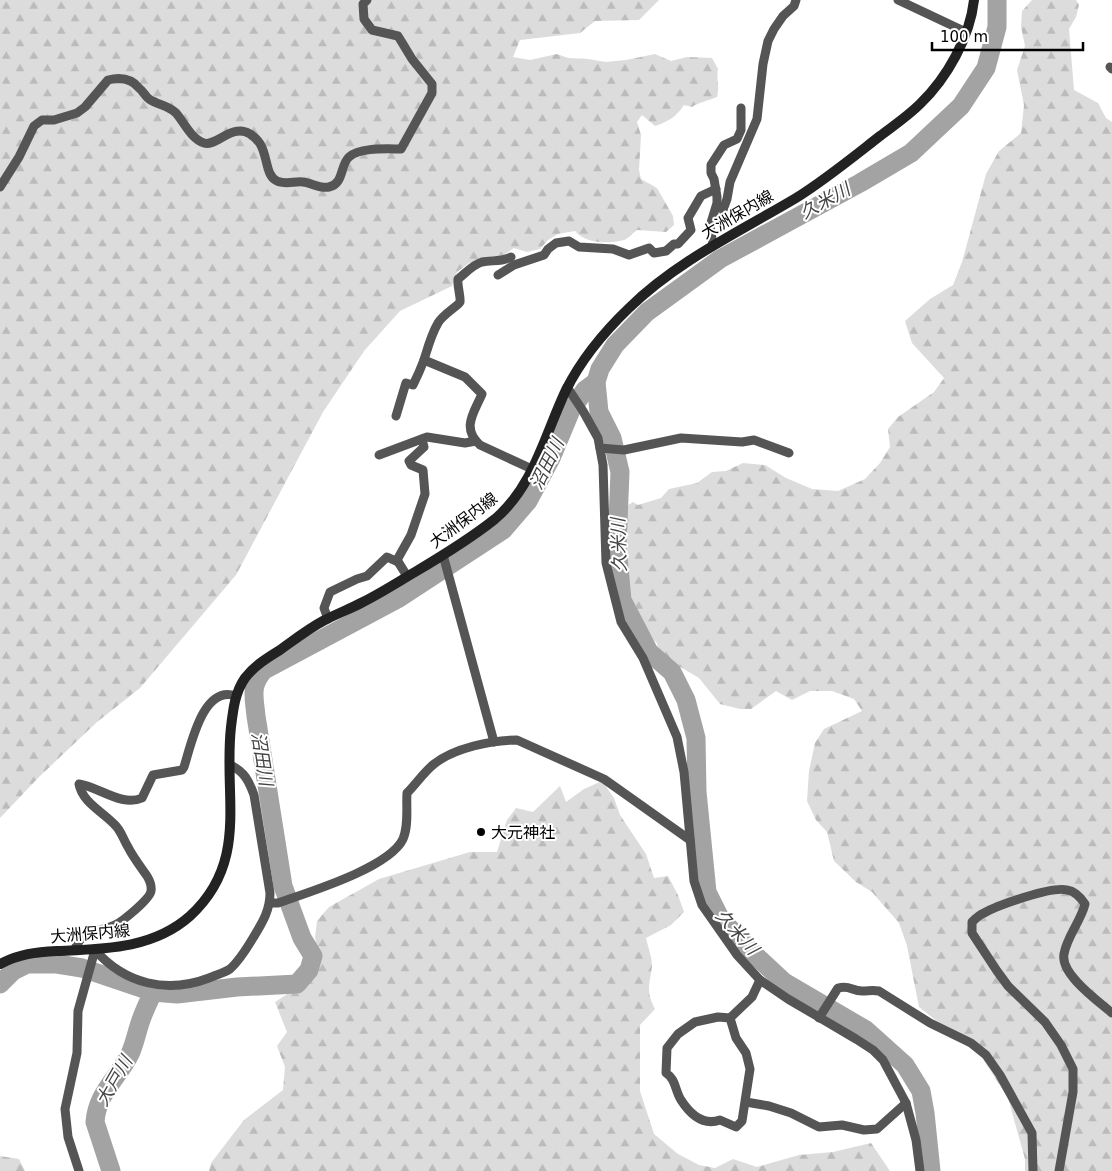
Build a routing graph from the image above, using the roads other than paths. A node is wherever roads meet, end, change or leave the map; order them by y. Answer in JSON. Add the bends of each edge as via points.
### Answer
{"nodes":[{"id":1,"x":367,"y":0,"type":"edge"},
{"id":2,"x":796,"y":0,"type":"edge"},
{"id":3,"x":898,"y":0,"type":"edge"},
{"id":4,"x":974,"y":0,"type":"edge"},
{"id":5,"x":966,"y":32,"type":"junction"},
{"id":6,"x":741,"y":108,"type":"dead end"},
{"id":7,"x":0,"y":187,"type":"edge"},
{"id":8,"x":716,"y":189,"type":"junction"},
{"id":9,"x":723,"y":210,"type":"dead end"},
{"id":10,"x":713,"y":245,"type":"junction"},
{"id":11,"x":511,"y":256,"type":"dead end"},
{"id":12,"x":498,"y":275,"type":"dead end"},
{"id":13,"x":424,"y":360,"type":"junction"},
{"id":14,"x":569,"y":389,"type":"junction"},
{"id":15,"x":396,"y":416,"type":"dead end"},
{"id":16,"x":422,"y":439,"type":"junction"},
{"id":17,"x":476,"y":441,"type":"junction"},
{"id":18,"x":600,"y":448,"type":"junction"},
{"id":19,"x":789,"y":453,"type":"dead end"},
{"id":20,"x":379,"y":455,"type":"dead end"},
{"id":21,"x":532,"y":469,"type":"junction"},
{"id":22,"x":443,"y":558,"type":"junction"},
{"id":23,"x":398,"y":562,"type":"junction"},
{"id":24,"x":407,"y":576,"type":"junction"},
{"id":25,"x":328,"y":619,"type":"junction"},
{"id":26,"x":236,"y":696,"type":"junction"},
{"id":27,"x":494,"y":742,"type":"junction"},
{"id":28,"x":230,"y":765,"type":"junction"},
{"id":29,"x":690,"y":840,"type":"junction"},
{"id":30,"x":274,"y":903,"type":"junction"},
{"id":31,"x":74,"y":950,"type":"junction"},
{"id":32,"x":95,"y":950,"type":"junction"},
{"id":33,"x":0,"y":964,"type":"edge"},
{"id":34,"x":760,"y":980,"type":"junction"},
{"id":35,"x":1112,"y":1013,"type":"edge"},
{"id":36,"x":820,"y":1016,"type":"junction"},
{"id":37,"x":730,"y":1018,"type":"junction"},
{"id":38,"x":746,"y":1102,"type":"junction"},
{"id":39,"x":906,"y":1103,"type":"junction"},
{"id":40,"x":78,"y":1171,"type":"edge"},
{"id":41,"x":920,"y":1171,"type":"edge"},
{"id":42,"x":1033,"y":1171,"type":"edge"},
{"id":43,"x":1058,"y":1171,"type":"edge"}],
"edges":[{"from":1,"to":7,"type":"street","via":[[363,4],[364,19],[372,30],[398,36],[432,84],[432,93],[401,149],[356,153],[348,158],[337,183],[330,187],[275,180],[260,142],[248,133],[240,131],[210,144],[203,143],[168,106],[147,98],[139,87],[124,78],[108,80],[77,113],[42,120],[34,126]]},
{"from":2,"to":9,"type":"street","via":[[768,41],[756,119],[730,182]]},
{"from":3,"to":5,"type":"street"},
{"from":4,"to":5,"type":"main road","name":"大洲保内線"},
{"from":5,"to":10,"type":"main road","name":"大洲保内線","via":[[940,81],[920,104],[800,196]]},
{"from":6,"to":8,"type":"street","via":[[741,130],[737,139],[724,145],[711,165]]},
{"from":8,"to":10,"type":"street","via":[[717,203],[710,226]]},
{"from":8,"to":12,"type":"street","via":[[700,196],[688,218],[690,230],[681,242],[666,251],[654,253],[644,248],[629,254],[613,249],[584,248],[570,241],[561,242],[544,255],[514,265]]},
{"from":10,"to":14,"type":"main road","name":"大洲保内線","via":[[682,264],[630,307],[584,361]]},
{"from":11,"to":13,"type":"street","via":[[472,266],[458,279],[461,300],[438,322]]},
{"from":13,"to":15,"type":"street","via":[[413,385],[406,383]]},
{"from":13,"to":17,"type":"street","via":[[465,377],[482,394],[470,419],[470,430]]},
{"from":14,"to":18,"type":"street","via":[[598,438]]},
{"from":14,"to":21,"type":"main road","name":"大洲保内線"},
{"from":16,"to":17,"type":"street","via":[[430,436],[465,443]]},
{"from":16,"to":20,"type":"street"},
{"from":16,"to":23,"type":"street","via":[[424,447],[409,462],[423,470],[425,494]]},
{"from":17,"to":21,"type":"street"},
{"from":18,"to":19,"type":"street","via":[[624,450],[681,438],[754,440]]},
{"from":18,"to":29,"type":"street","via":[[606,563],[621,622],[643,658],[677,737],[684,772]]},
{"from":21,"to":22,"type":"main road","name":"大洲保内線","via":[[510,504]]},
{"from":22,"to":24,"type":"main road","name":"大洲保内線"},
{"from":22,"to":27,"type":"street"},
{"from":23,"to":24,"type":"street"},
{"from":23,"to":25,"type":"street","via":[[387,557],[367,576],[330,592],[324,608]]},
{"from":24,"to":25,"type":"main road","name":"大洲保内線","via":[[365,602]]},
{"from":25,"to":26,"type":"main road","name":"大洲保内線","via":[[262,661],[248,674]]},
{"from":26,"to":28,"type":"main road","name":"大洲保内線","via":[[230,736]]},
{"from":26,"to":31,"type":"street","via":[[229,693],[219,696],[206,708],[184,768],[153,775],[142,798],[127,800],[80,784],[87,799],[121,833],[150,882],[151,893],[116,925],[80,939]]},
{"from":27,"to":29,"type":"street","via":[[517,740],[604,779]]},
{"from":27,"to":30,"type":"street","via":[[463,749],[435,763],[407,793],[406,826],[397,848],[362,871]]},
{"from":28,"to":30,"type":"street","via":[[240,769],[254,795]]},
{"from":28,"to":32,"type":"main road","name":"大洲保内線","via":[[227,855],[208,896],[177,926],[153,939],[125,947]]},
{"from":29,"to":34,"type":"street","via":[[694,881],[702,905],[736,955]]},
{"from":30,"to":32,"type":"street","via":[[248,947],[230,969],[195,983],[151,984],[121,972]]},
{"from":31,"to":32,"type":"main road","name":"大洲保内線"},
{"from":31,"to":33,"type":"main road","name":"大洲保内線","via":[[32,952]]},
{"from":32,"to":40,"type":"street","via":[[78,1011],[76,1059],[65,1109],[68,1137]]},
{"from":34,"to":36,"type":"street"},
{"from":34,"to":37,"type":"street","via":[[752,997]]},
{"from":35,"to":43,"type":"street","via":[[1072,978],[1065,967],[1063,956],[1086,904],[1080,896],[1067,890],[1048,891],[983,913],[972,922],[972,933],[997,971],[1045,1022],[1062,1045],[1073,1069],[1073,1092]]},
{"from":36,"to":39,"type":"street","via":[[883,1060]]},
{"from":36,"to":42,"type":"street","via":[[838,988],[870,989],[971,1043],[986,1055],[1000,1075],[1032,1133]]},
{"from":37,"to":38,"type":"street","via":[[750,1069]]},
{"from":37,"to":38,"type":"street","via":[[695,1022],[678,1034],[667,1048],[666,1073],[671,1076],[681,1100],[701,1120],[711,1123],[720,1120],[736,1127],[742,1121]]},
{"from":38,"to":39,"type":"street","via":[[770,1106],[819,1127],[842,1125],[864,1130],[876,1129]]},
{"from":39,"to":41,"type":"street"}]}
